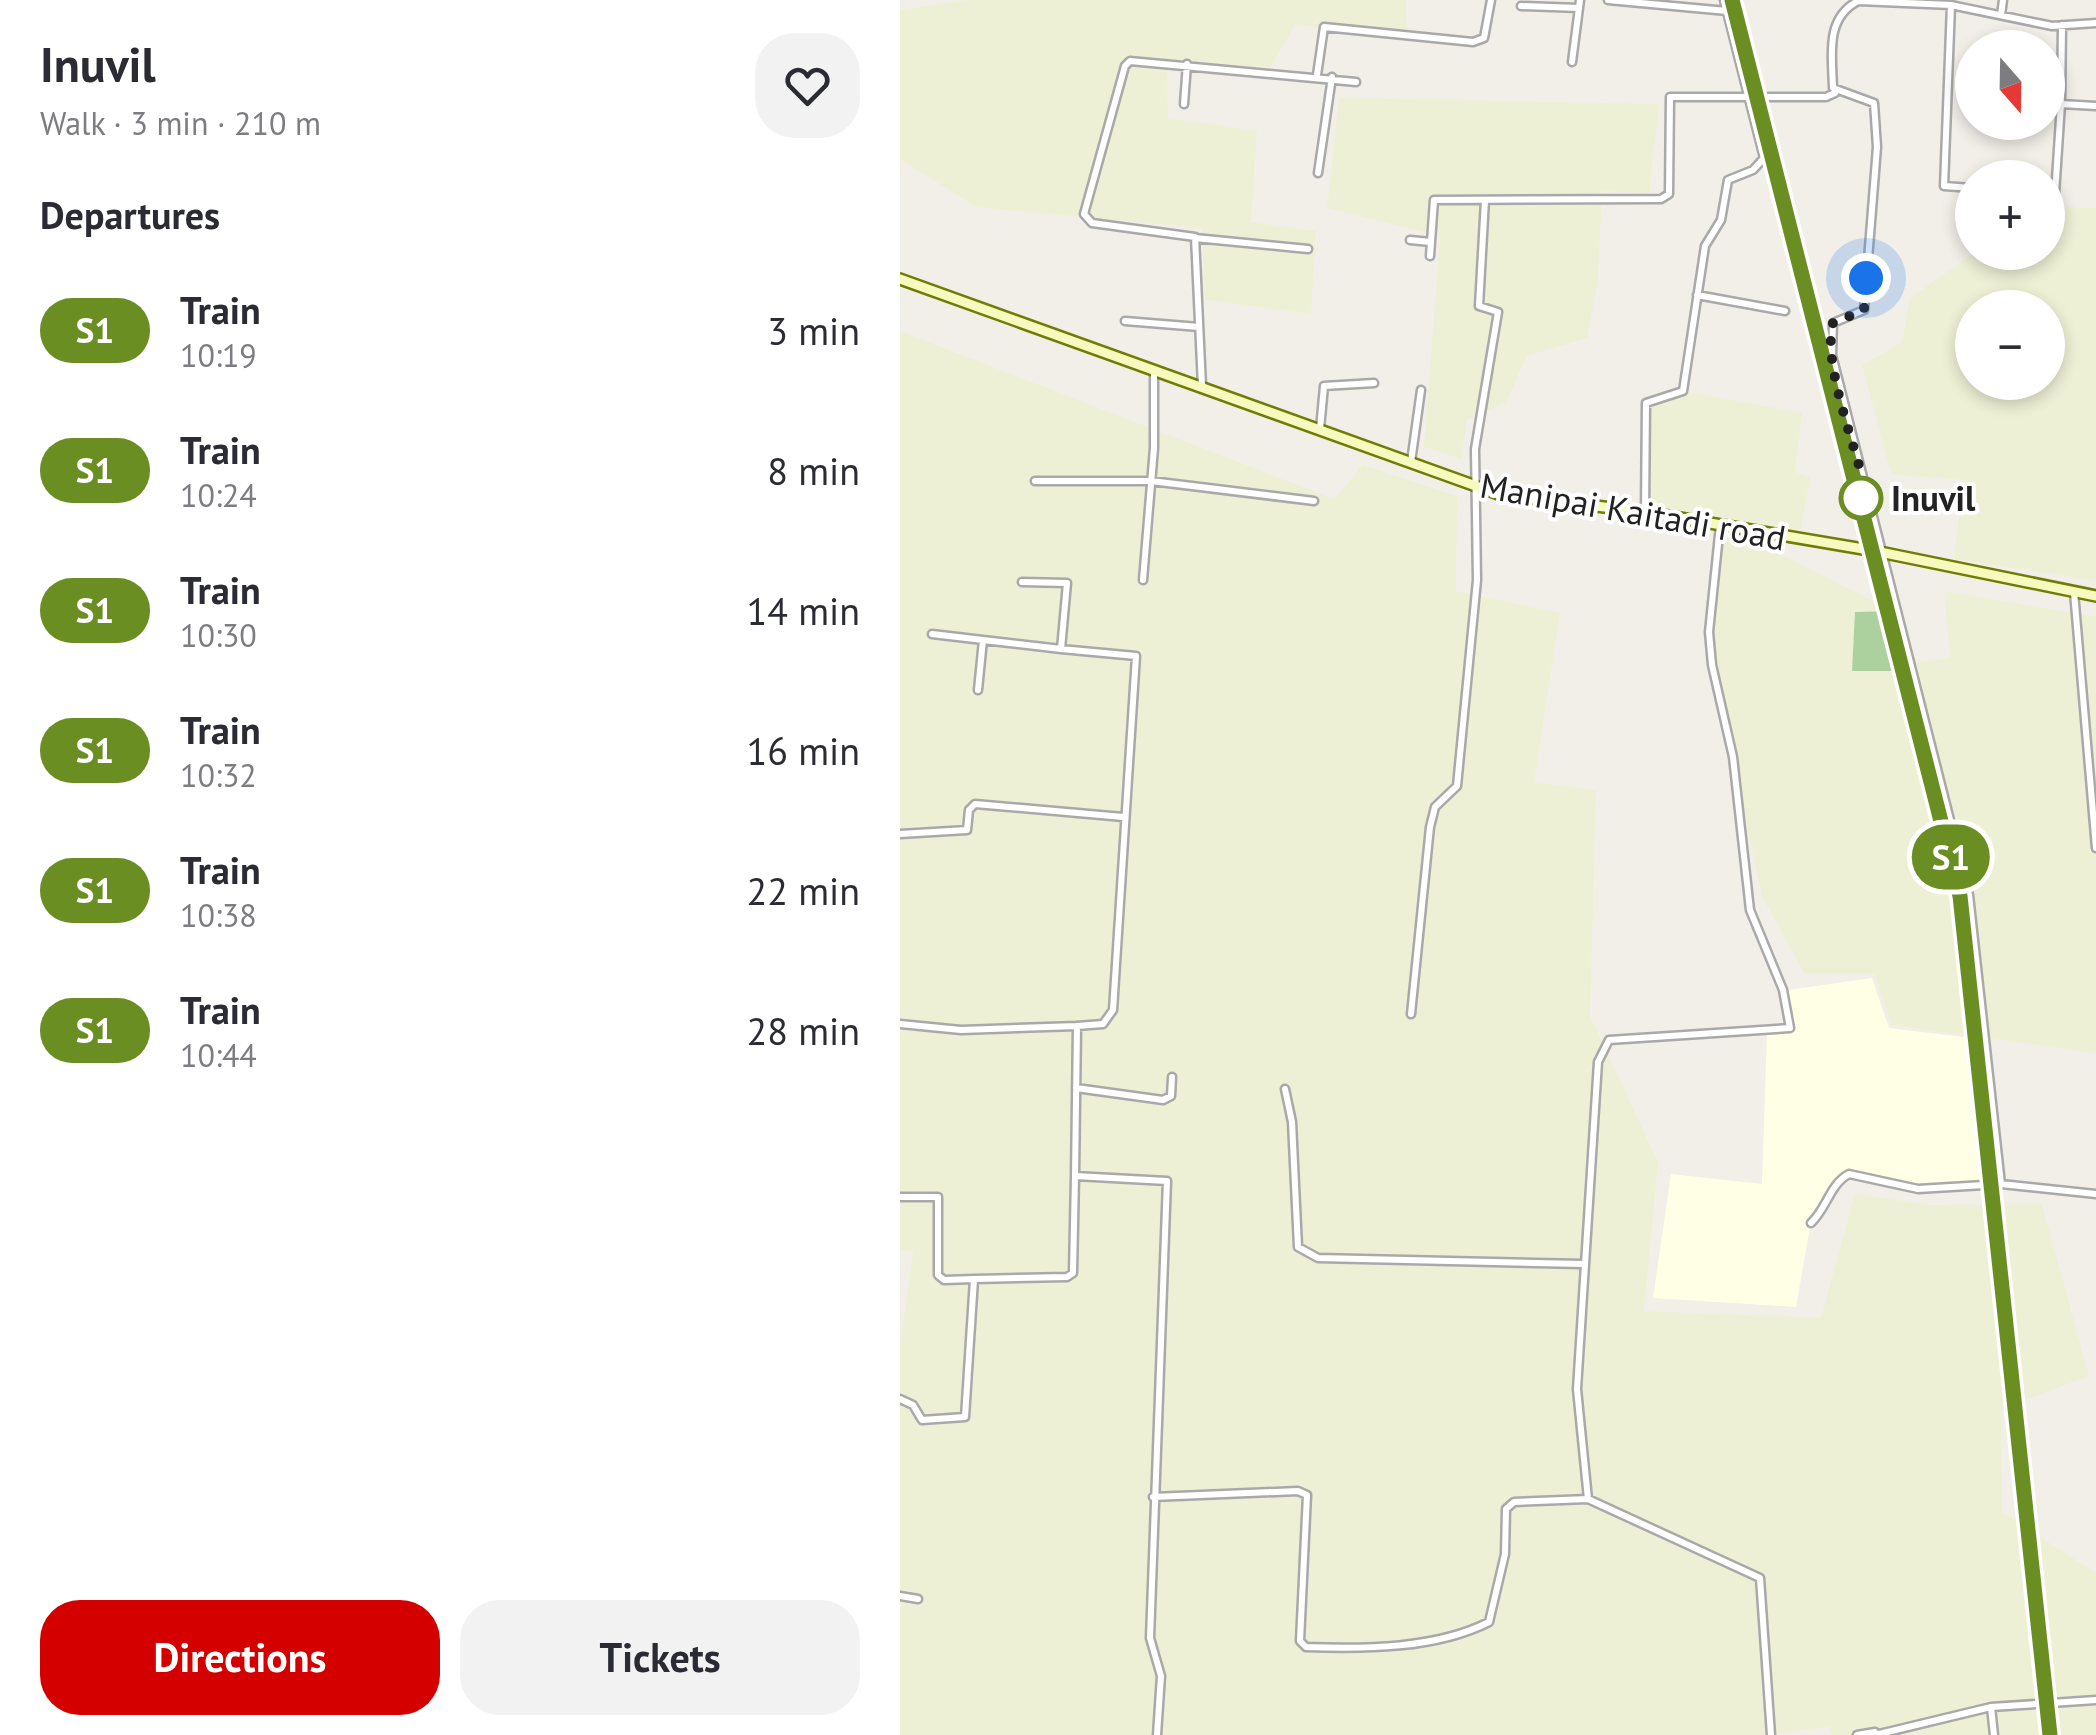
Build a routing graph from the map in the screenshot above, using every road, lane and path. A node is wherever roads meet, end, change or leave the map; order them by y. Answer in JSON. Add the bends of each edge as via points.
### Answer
{"nodes":[{"id":1,"x":1491,"y":0,"type":"edge"},
{"id":2,"x":1608,"y":0,"type":"edge"},
{"id":3,"x":1724,"y":0,"type":"edge"},
{"id":4,"x":1858,"y":0,"type":"edge"},
{"id":5,"x":2003,"y":0,"type":"edge"},
{"id":6,"x":1891,"y":1,"type":"edge"},
{"id":7,"x":1579,"y":4,"type":"edge"},
{"id":8,"x":1950,"y":5,"type":"junction"},
{"id":9,"x":1521,"y":6,"type":"dead end"},
{"id":10,"x":1727,"y":11,"type":"junction"},
{"id":11,"x":2002,"y":16,"type":"junction"},
{"id":12,"x":2096,"y":23,"type":"edge"},
{"id":13,"x":2062,"y":25,"type":"junction"},
{"id":14,"x":2062,"y":30,"type":"edge"},
{"id":15,"x":1572,"y":62,"type":"dead end"},
{"id":16,"x":1187,"y":64,"type":"junction"},
{"id":17,"x":1317,"y":75,"type":"junction"},
{"id":18,"x":1332,"y":77,"type":"junction"},
{"id":19,"x":1356,"y":82,"type":"dead end"},
{"id":20,"x":1836,"y":93,"type":"junction"},
{"id":21,"x":1750,"y":99,"type":"junction"},
{"id":22,"x":1184,"y":104,"type":"dead end"},
{"id":23,"x":2065,"y":104,"type":"edge"},
{"id":24,"x":2096,"y":106,"type":"edge"},
{"id":25,"x":1318,"y":172,"type":"dead end"},
{"id":26,"x":1955,"y":187,"type":"edge"},
{"id":27,"x":1485,"y":200,"type":"junction"},
{"id":28,"x":1195,"y":238,"type":"junction"},
{"id":29,"x":1410,"y":240,"type":"dead end"},
{"id":30,"x":1431,"y":242,"type":"junction"},
{"id":31,"x":1308,"y":249,"type":"dead end"},
{"id":32,"x":1430,"y":256,"type":"dead end"},
{"id":33,"x":900,"y":279,"type":"edge"},
{"id":34,"x":1697,"y":295,"type":"junction"},
{"id":35,"x":1785,"y":311,"type":"dead end"},
{"id":36,"x":1124,"y":320,"type":"dead end"},
{"id":37,"x":1199,"y":327,"type":"junction"},
{"id":38,"x":1154,"y":368,"type":"junction"},
{"id":39,"x":1374,"y":382,"type":"dead end"},
{"id":40,"x":1202,"y":386,"type":"junction"},
{"id":41,"x":1422,"y":390,"type":"dead end"},
{"id":42,"x":1320,"y":430,"type":"junction"},
{"id":43,"x":1411,"y":462,"type":"junction"},
{"id":44,"x":1035,"y":481,"type":"dead end"},
{"id":45,"x":1151,"y":481,"type":"junction"},
{"id":46,"x":1477,"y":486,"type":"junction"},
{"id":47,"x":1314,"y":501,"type":"dead end"},
{"id":48,"x":1646,"y":512,"type":"junction"},
{"id":49,"x":1720,"y":525,"type":"junction"},
{"id":50,"x":1882,"y":552,"type":"junction"},
{"id":51,"x":1143,"y":580,"type":"dead end"},
{"id":52,"x":1022,"y":582,"type":"dead end"},
{"id":53,"x":2074,"y":592,"type":"junction"},
{"id":54,"x":2096,"y":596,"type":"edge"},
{"id":55,"x":932,"y":634,"type":"dead end"},
{"id":56,"x":983,"y":640,"type":"junction"},
{"id":57,"x":1062,"y":649,"type":"junction"},
{"id":58,"x":978,"y":690,"type":"dead end"},
{"id":59,"x":1123,"y":817,"type":"junction"},
{"id":60,"x":900,"y":834,"type":"edge"},
{"id":61,"x":2096,"y":848,"type":"edge"},
{"id":62,"x":1411,"y":1014,"type":"dead end"},
{"id":63,"x":900,"y":1024,"type":"edge"},
{"id":64,"x":1076,"y":1026,"type":"junction"},
{"id":65,"x":1172,"y":1077,"type":"dead end"},
{"id":66,"x":1076,"y":1088,"type":"junction"},
{"id":67,"x":1284,"y":1089,"type":"dead end"},
{"id":68,"x":1076,"y":1176,"type":"junction"},
{"id":69,"x":2001,"y":1184,"type":"junction"},
{"id":70,"x":2096,"y":1194,"type":"edge"},
{"id":71,"x":900,"y":1197,"type":"edge"},
{"id":72,"x":1812,"y":1223,"type":"dead end"},
{"id":73,"x":1583,"y":1264,"type":"junction"},
{"id":74,"x":974,"y":1280,"type":"junction"},
{"id":75,"x":900,"y":1399,"type":"edge"},
{"id":76,"x":1153,"y":1497,"type":"junction"},
{"id":77,"x":1588,"y":1499,"type":"junction"},
{"id":78,"x":900,"y":1596,"type":"edge"},
{"id":79,"x":918,"y":1599,"type":"dead end"},
{"id":80,"x":2096,"y":1700,"type":"edge"},
{"id":81,"x":1991,"y":1706,"type":"junction"},
{"id":82,"x":1875,"y":1734,"type":"edge"},
{"id":83,"x":1157,"y":1735,"type":"edge"},
{"id":84,"x":1772,"y":1735,"type":"edge"},
{"id":85,"x":1857,"y":1735,"type":"edge"},
{"id":86,"x":1994,"y":1735,"type":"edge"}],
"edges":[{"from":1,"to":17,"type":"street","via":[[1488,31],[1473,42],[1324,27]]},
{"from":2,"to":10,"type":"street"},
{"from":3,"to":10,"type":"street"},
{"from":4,"to":6,"type":"street"},
{"from":4,"to":20,"type":"street","via":[[1837,19]]},
{"from":5,"to":11,"type":"street"},
{"from":6,"to":8,"type":"street"},
{"from":7,"to":9,"type":"street"},
{"from":7,"to":15,"type":"street"},
{"from":8,"to":11,"type":"street"},
{"from":8,"to":26,"type":"street","via":[[1944,186]]},
{"from":10,"to":21,"type":"street"},
{"from":11,"to":13,"type":"street"},
{"from":12,"to":13,"type":"street"},
{"from":13,"to":14,"type":"street"},
{"from":16,"to":17,"type":"street"},
{"from":16,"to":22,"type":"street"},
{"from":16,"to":28,"type":"street","via":[[1125,66],[1084,214],[1092,224]]},
{"from":17,"to":18,"type":"street"},
{"from":18,"to":19,"type":"street"},
{"from":18,"to":25,"type":"street"},
{"from":20,"to":21,"type":"street"},
{"from":20,"to":50,"type":"street","via":[[1868,98],[1877,110],[1864,310],[1831,330]]},
{"from":21,"to":27,"type":"street","via":[[1670,97],[1669,194],[1661,199]]},
{"from":21,"to":34,"type":"street","via":[[1764,158],[1728,180],[1720,220],[1705,246]]},
{"from":23,"to":24,"type":"street"},
{"from":27,"to":30,"type":"street","via":[[1434,200]]},
{"from":27,"to":46,"type":"street","via":[[1479,306],[1498,312],[1474,448]]},
{"from":28,"to":31,"type":"street"},
{"from":28,"to":37,"type":"street"},
{"from":29,"to":30,"type":"street"},
{"from":30,"to":32,"type":"street"},
{"from":33,"to":38,"type":"main road","name":"Manipai Kaitadi road"},
{"from":34,"to":35,"type":"street"},
{"from":34,"to":48,"type":"street","via":[[1683,391],[1646,403]]},
{"from":36,"to":37,"type":"street"},
{"from":37,"to":40,"type":"street"},
{"from":38,"to":40,"type":"main road","name":"Manipai Kaitadi road"},
{"from":38,"to":45,"type":"street"},
{"from":39,"to":42,"type":"street","via":[[1324,384]]},
{"from":40,"to":42,"type":"main road","name":"Manipai Kaitadi road"},
{"from":41,"to":43,"type":"street"},
{"from":42,"to":43,"type":"main road","name":"Manipai Kaitadi road"},
{"from":43,"to":46,"type":"main road","name":"Manipai Kaitadi road"},
{"from":44,"to":45,"type":"street"},
{"from":45,"to":47,"type":"street"},
{"from":45,"to":51,"type":"street"},
{"from":46,"to":48,"type":"main road","name":"Manipai Kaitadi road"},
{"from":46,"to":62,"type":"street","via":[[1477,580],[1456,786],[1434,807],[1430,827]]},
{"from":48,"to":49,"type":"main road","name":"Manipai Kaitadi road"},
{"from":49,"to":50,"type":"main road","name":"Manipai Kaitadi road"},
{"from":49,"to":73,"type":"street","via":[[1712,665],[1733,757],[1750,910],[1783,990],[1790,1028],[1608,1040],[1598,1062]]},
{"from":50,"to":53,"type":"main road","name":"Manipai Kaitadi road"},
{"from":50,"to":69,"type":"street","via":[[1969,895]]},
{"from":52,"to":57,"type":"street","via":[[1067,582]]},
{"from":53,"to":54,"type":"main road","name":"Manipai Kaitadi road"},
{"from":53,"to":61,"type":"street"},
{"from":55,"to":56,"type":"street"},
{"from":56,"to":57,"type":"street"},
{"from":56,"to":58,"type":"street"},
{"from":57,"to":59,"type":"street","via":[[1136,656]]},
{"from":59,"to":60,"type":"street","via":[[976,804],[967,830]]},
{"from":59,"to":64,"type":"street","via":[[1113,1010],[1103,1024]]},
{"from":63,"to":64,"type":"street","via":[[962,1030]]},
{"from":64,"to":66,"type":"street"},
{"from":65,"to":66,"type":"street","via":[[1171,1096],[1163,1100]]},
{"from":66,"to":68,"type":"street"},
{"from":67,"to":73,"type":"street","via":[[1292,1122],[1298,1247],[1318,1258]]},
{"from":68,"to":74,"type":"street","via":[[1073,1273]]},
{"from":68,"to":76,"type":"street","via":[[1167,1181]]},
{"from":69,"to":70,"type":"street"},
{"from":69,"to":72,"type":"street","via":[[1918,1189],[1850,1174],[1838,1180]]},
{"from":71,"to":74,"type":"street","via":[[938,1198],[938,1275]]},
{"from":73,"to":77,"type":"street","via":[[1577,1389]]},
{"from":74,"to":75,"type":"street","via":[[965,1417],[922,1420]]},
{"from":76,"to":77,"type":"street","via":[[1307,1494],[1300,1641],[1306,1648],[1409,1643],[1489,1622],[1505,1554],[1506,1509],[1514,1502]]},
{"from":76,"to":83,"type":"street","via":[[1150,1638],[1161,1676]]},
{"from":77,"to":84,"type":"street","via":[[1760,1578]]},
{"from":78,"to":79,"type":"street"},
{"from":80,"to":81,"type":"street"},
{"from":81,"to":82,"type":"street"},
{"from":81,"to":86,"type":"street"},
{"from":82,"to":85,"type":"street"}]}
